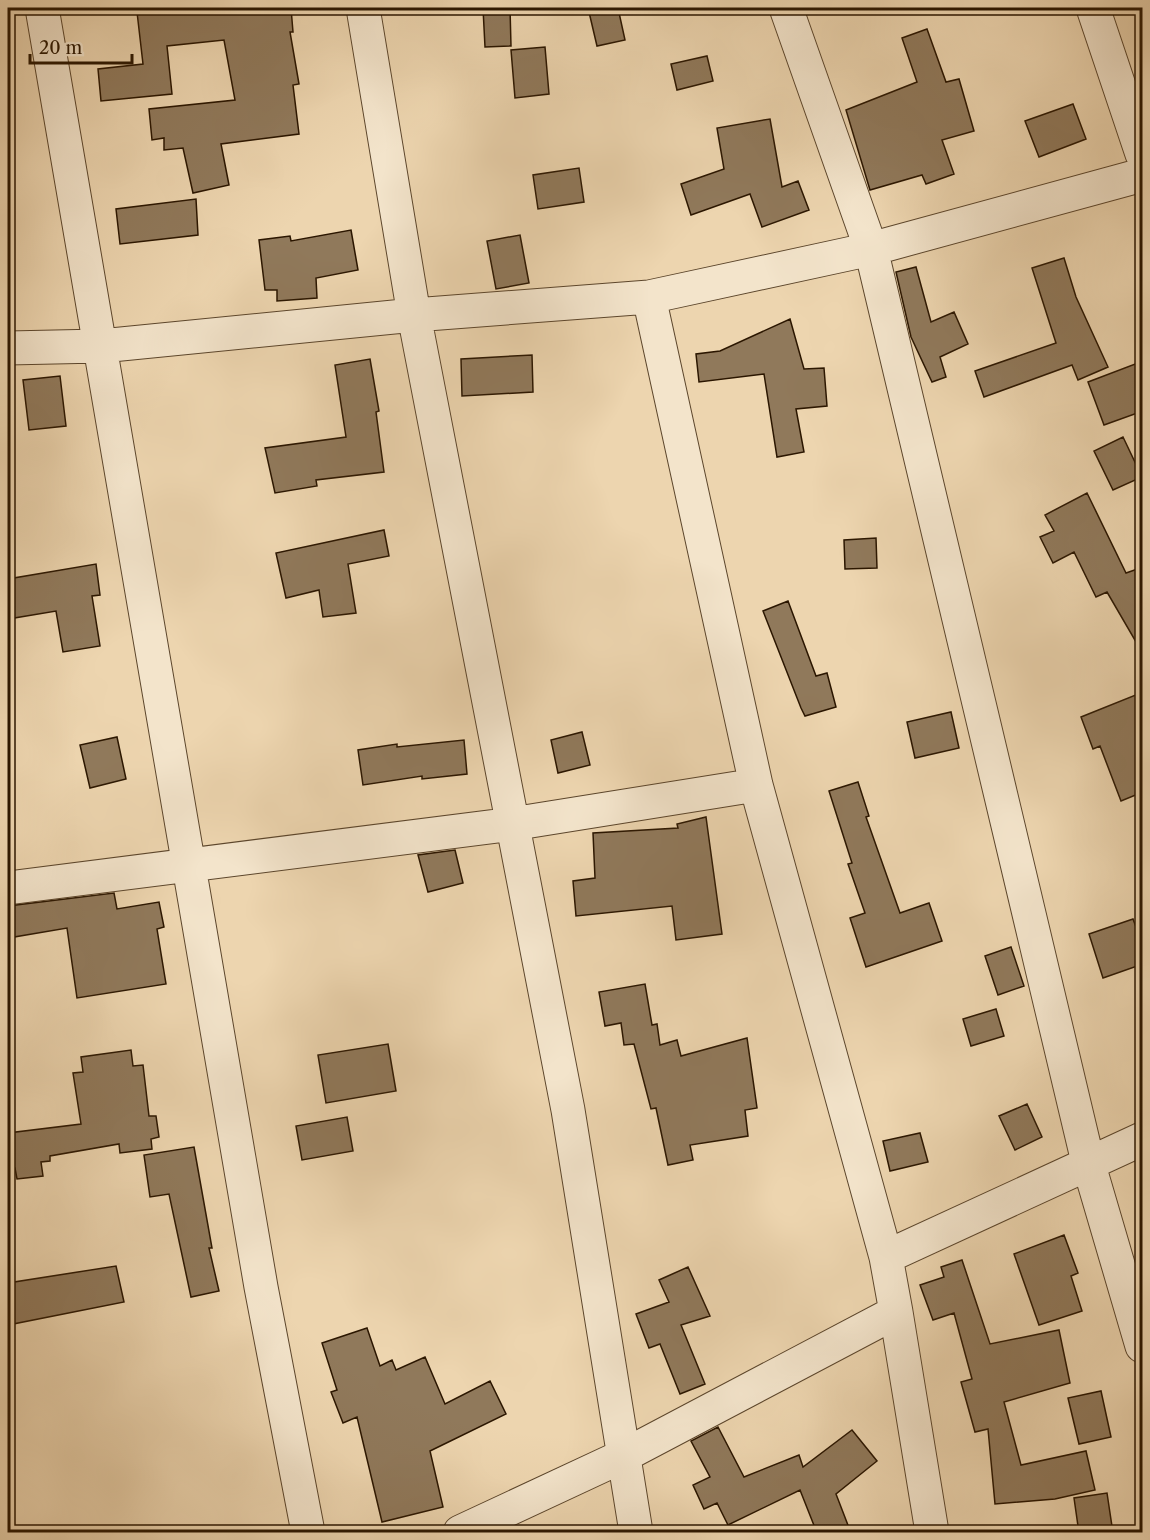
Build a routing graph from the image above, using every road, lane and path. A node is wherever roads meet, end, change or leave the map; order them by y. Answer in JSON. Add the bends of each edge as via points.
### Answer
{"nodes":[{"id":1,"x":42,"y":8,"type":"edge"},
{"id":2,"x":363,"y":8,"type":"edge"},
{"id":3,"x":786,"y":8,"type":"edge"},
{"id":4,"x":1093,"y":8,"type":"edge"},
{"id":5,"x":1143,"y":154,"type":"edge"},
{"id":6,"x":1143,"y":174,"type":"edge"},
{"id":7,"x":871,"y":249,"type":"junction"},
{"id":8,"x":649,"y":297,"type":"junction"},
{"id":9,"x":414,"y":315,"type":"junction"},
{"id":10,"x":101,"y":346,"type":"junction"},
{"id":11,"x":8,"y":348,"type":"edge"},
{"id":12,"x":756,"y":785,"type":"junction"},
{"id":13,"x":512,"y":824,"type":"junction"},
{"id":14,"x":189,"y":864,"type":"junction"},
{"id":15,"x":8,"y":888,"type":"edge"},
{"id":16,"x":1143,"y":1139,"type":"edge"},
{"id":17,"x":1088,"y":1162,"type":"junction"},
{"id":18,"x":886,"y":1257,"type":"junction"},
{"id":19,"x":897,"y":1312,"type":"junction"},
{"id":20,"x":1143,"y":1346,"type":"edge"},
{"id":21,"x":623,"y":1456,"type":"junction"},
{"id":22,"x":308,"y":1533,"type":"edge"},
{"id":23,"x":460,"y":1533,"type":"edge"},
{"id":24,"x":636,"y":1533,"type":"edge"},
{"id":25,"x":932,"y":1533,"type":"edge"}],
"edges":[{"from":1,"to":10,"type":"street"},
{"from":2,"to":9,"type":"street"},
{"from":3,"to":7,"type":"street"},
{"from":4,"to":5,"type":"street"},
{"from":6,"to":7,"type":"street"},
{"from":7,"to":8,"type":"street"},
{"from":7,"to":17,"type":"street"},
{"from":8,"to":9,"type":"street"},
{"from":8,"to":12,"type":"street"},
{"from":9,"to":10,"type":"street"},
{"from":9,"to":13,"type":"street"},
{"from":10,"to":11,"type":"street"},
{"from":10,"to":14,"type":"street"},
{"from":12,"to":13,"type":"street"},
{"from":12,"to":18,"type":"street"},
{"from":13,"to":14,"type":"street"},
{"from":13,"to":21,"type":"street","via":[[568,1110]]},
{"from":14,"to":15,"type":"street"},
{"from":14,"to":22,"type":"street","via":[[261,1287]]},
{"from":16,"to":17,"type":"street"},
{"from":17,"to":18,"type":"street"},
{"from":17,"to":20,"type":"street"},
{"from":18,"to":19,"type":"street"},
{"from":19,"to":21,"type":"street"},
{"from":19,"to":25,"type":"street"},
{"from":21,"to":23,"type":"street"},
{"from":21,"to":24,"type":"street"}]}
